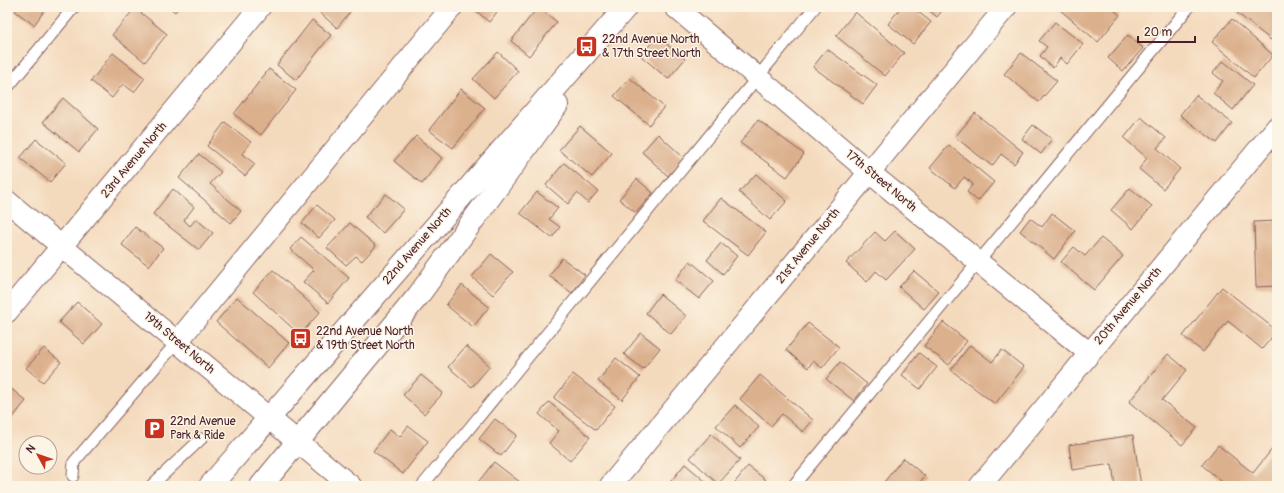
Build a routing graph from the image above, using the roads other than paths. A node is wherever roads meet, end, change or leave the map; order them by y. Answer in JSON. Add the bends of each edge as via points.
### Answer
{"nodes":[{"id":1,"x":74,"y":7,"type":"edge"},
{"id":2,"x":260,"y":7,"type":"edge"},
{"id":3,"x":452,"y":7,"type":"edge"},
{"id":4,"x":626,"y":7,"type":"edge"},
{"id":5,"x":629,"y":7,"type":"edge"},
{"id":6,"x":675,"y":7,"type":"edge"},
{"id":7,"x":815,"y":7,"type":"edge"},
{"id":8,"x":1006,"y":7,"type":"edge"},
{"id":9,"x":1188,"y":7,"type":"edge"},
{"id":10,"x":757,"y":77,"type":"junction"},
{"id":11,"x":7,"y":88,"type":"edge"},
{"id":12,"x":1277,"y":127,"type":"edge"},
{"id":13,"x":869,"y":172,"type":"junction"},
{"id":14,"x":7,"y":200,"type":"edge"},
{"id":15,"x":62,"y":246,"type":"junction"},
{"id":16,"x":978,"y":261,"type":"junction"},
{"id":17,"x":7,"y":312,"type":"edge"},
{"id":18,"x":177,"y":342,"type":"junction"},
{"id":19,"x":1089,"y":353,"type":"junction"},
{"id":20,"x":268,"y":418,"type":"junction"},
{"id":21,"x":201,"y":439,"type":"dead end"},
{"id":22,"x":296,"y":442,"type":"junction"},
{"id":23,"x":73,"y":476,"type":"dead end"},
{"id":24,"x":151,"y":486,"type":"edge"},
{"id":25,"x":210,"y":486,"type":"edge"},
{"id":26,"x":261,"y":486,"type":"edge"},
{"id":27,"x":351,"y":486,"type":"edge"},
{"id":28,"x":422,"y":486,"type":"edge"},
{"id":29,"x":610,"y":486,"type":"edge"},
{"id":30,"x":793,"y":486,"type":"edge"},
{"id":31,"x":980,"y":486,"type":"edge"}],
"edges":[{"from":1,"to":11,"type":"lane"},
{"from":2,"to":15,"type":"street","name":"23rd Avenue North"},
{"from":3,"to":18,"type":"street"},
{"from":4,"to":20,"type":"main road","name":"22nd Avenue North"},
{"from":5,"to":22,"type":"main road","via":[[418,296]]},
{"from":6,"to":10,"type":"street","name":"17th Street North"},
{"from":7,"to":10,"type":"lane"},
{"from":8,"to":13,"type":"street","name":"21st Avenue North"},
{"from":9,"to":16,"type":"lane"},
{"from":10,"to":13,"type":"street","name":"17th Street North"},
{"from":10,"to":28,"type":"lane"},
{"from":12,"to":19,"type":"street","name":"20th Avenue North"},
{"from":13,"to":16,"type":"street","name":"17th Street North"},
{"from":13,"to":29,"type":"street","name":"21st Avenue North"},
{"from":14,"to":15,"type":"street","name":"19th Street North"},
{"from":15,"to":17,"type":"street","name":"23rd Avenue North"},
{"from":15,"to":18,"type":"street","name":"19th Street North"},
{"from":16,"to":19,"type":"street","name":"17th Street North"},
{"from":16,"to":30,"type":"lane"},
{"from":18,"to":20,"type":"street","name":"19th Street North"},
{"from":18,"to":23,"type":"lane","via":[[74,462]]},
{"from":19,"to":31,"type":"street","name":"20th Avenue North"},
{"from":20,"to":22,"type":"street","name":"19th Street North"},
{"from":20,"to":25,"type":"main road","name":"22nd Avenue North"},
{"from":21,"to":24,"type":"lane"},
{"from":22,"to":26,"type":"main road"},
{"from":22,"to":27,"type":"street","name":"19th Street North"}]}
